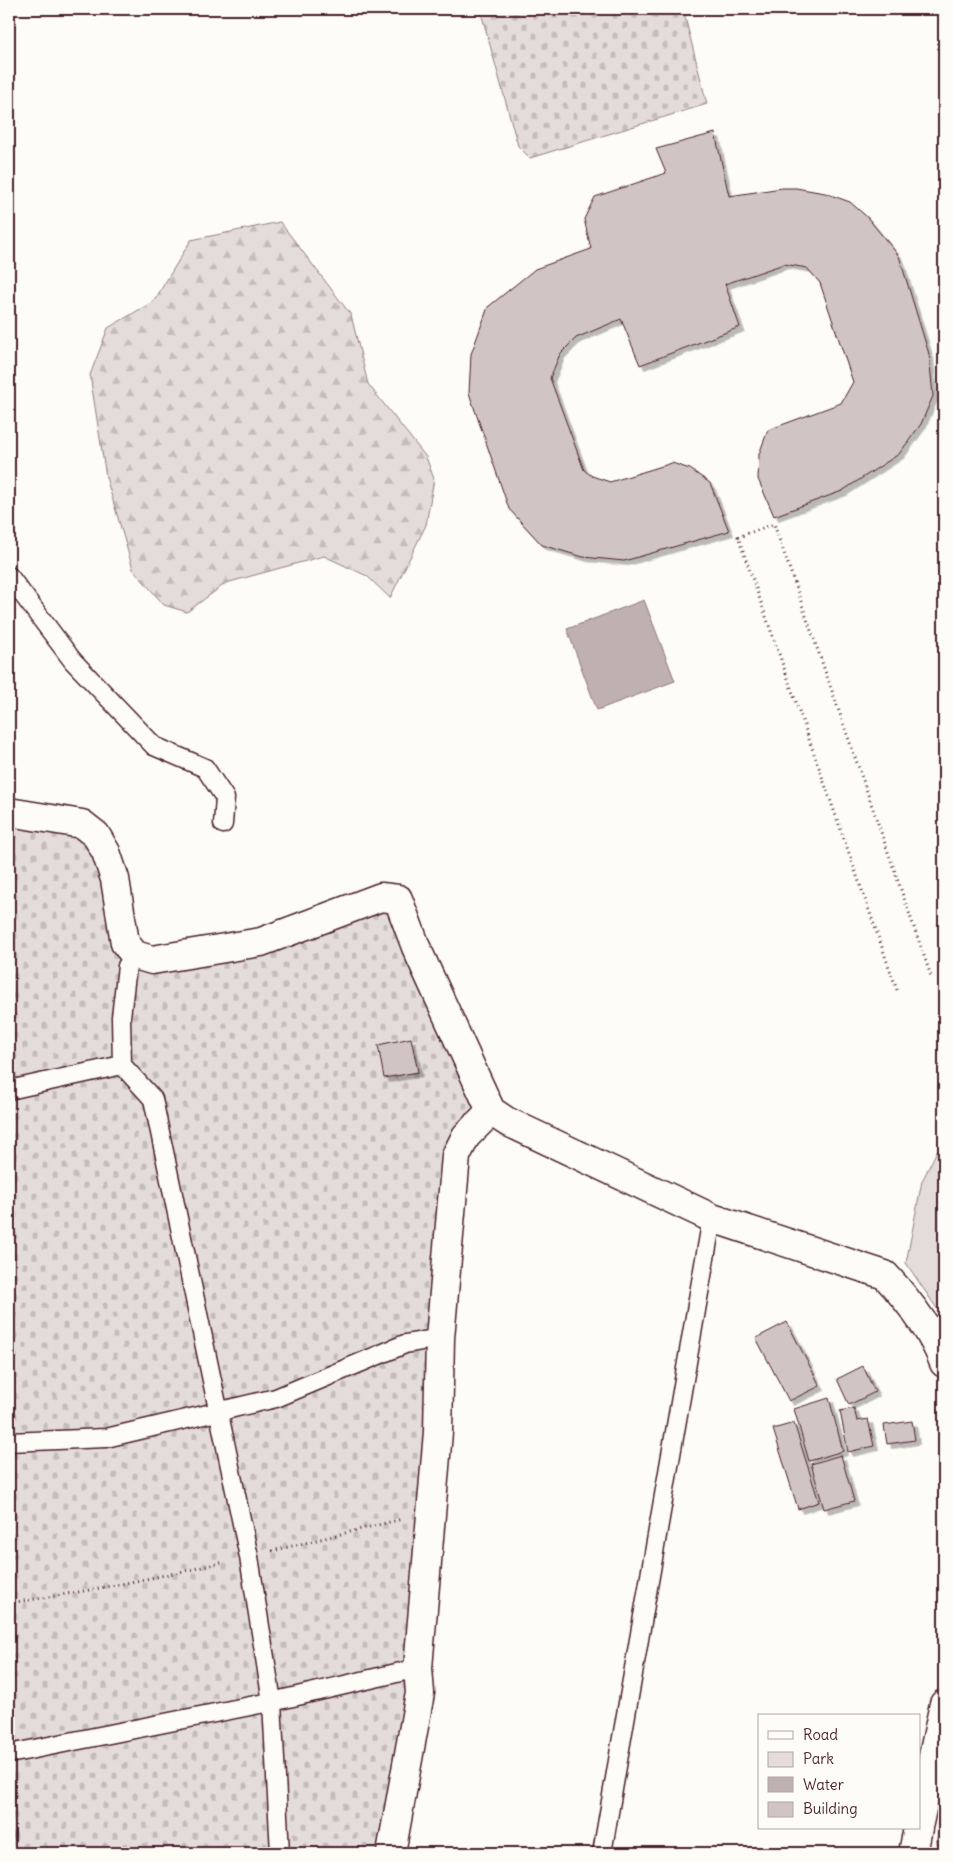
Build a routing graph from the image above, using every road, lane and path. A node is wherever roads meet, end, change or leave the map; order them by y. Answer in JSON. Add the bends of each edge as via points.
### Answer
{"nodes":[{"id":1,"x":9,"y":576,"type":"edge"},
{"id":2,"x":9,"y":812,"type":"edge"},
{"id":3,"x":223,"y":824,"type":"dead end"},
{"id":4,"x":134,"y":955,"type":"junction"},
{"id":5,"x":931,"y":976,"type":"dead end"},
{"id":6,"x":897,"y":990,"type":"dead end"},
{"id":7,"x":122,"y":1065,"type":"junction"},
{"id":8,"x":9,"y":1090,"type":"edge"},
{"id":9,"x":490,"y":1111,"type":"junction"},
{"id":10,"x":712,"y":1218,"type":"junction"},
{"id":11,"x":440,"y":1338,"type":"junction"},
{"id":12,"x":944,"y":1363,"type":"edge"},
{"id":13,"x":217,"y":1412,"type":"junction"},
{"id":14,"x":9,"y":1442,"type":"edge"},
{"id":15,"x":430,"y":1515,"type":"junction"},
{"id":16,"x":248,"y":1557,"type":"junction"},
{"id":17,"x":9,"y":1603,"type":"edge"},
{"id":18,"x":418,"y":1668,"type":"junction"},
{"id":19,"x":272,"y":1702,"type":"junction"},
{"id":20,"x":944,"y":1704,"type":"edge"},
{"id":21,"x":9,"y":1754,"type":"edge"},
{"id":22,"x":920,"y":1818,"type":"edge"},
{"id":23,"x":918,"y":1830,"type":"edge"},
{"id":24,"x":280,"y":1853,"type":"edge"},
{"id":25,"x":391,"y":1853,"type":"edge"},
{"id":26,"x":602,"y":1853,"type":"edge"},
{"id":27,"x":913,"y":1853,"type":"edge"}],
"edges":[{"from":1,"to":3,"type":"lane","via":[[73,661],[154,746],[205,768],[225,798]]},
{"from":2,"to":4,"type":"street","via":[[82,824],[96,835],[115,879],[124,943]]},
{"from":4,"to":7,"type":"lane","via":[[127,966],[121,1017]]},
{"from":4,"to":9,"type":"street","via":[[152,960],[261,942],[380,897],[398,899],[416,947]]},
{"from":5,"to":6,"type":"path","via":[[774,524],[738,537]]},
{"from":7,"to":8,"type":"lane"},
{"from":7,"to":13,"type":"lane","via":[[153,1099]]},
{"from":9,"to":10,"type":"street"},
{"from":9,"to":11,"type":"street","via":[[466,1136],[456,1156]]},
{"from":10,"to":12,"type":"street","via":[[885,1276],[906,1298],[938,1347]]},
{"from":10,"to":26,"type":"lane"},
{"from":11,"to":13,"type":"lane","via":[[405,1344],[276,1398]]},
{"from":11,"to":15,"type":"street","via":[[438,1432]]},
{"from":13,"to":14,"type":"lane","via":[[106,1438]]},
{"from":13,"to":16,"type":"lane"},
{"from":15,"to":16,"type":"path","via":[[400,1519]]},
{"from":15,"to":18,"type":"street"},
{"from":16,"to":17,"type":"path","via":[[149,1579]]},
{"from":16,"to":19,"type":"lane"},
{"from":18,"to":19,"type":"lane"},
{"from":18,"to":25,"type":"street","via":[[420,1693]]},
{"from":19,"to":21,"type":"lane"},
{"from":19,"to":24,"type":"lane"},
{"from":20,"to":22,"type":"street"},
{"from":23,"to":27,"type":"street"}]}
